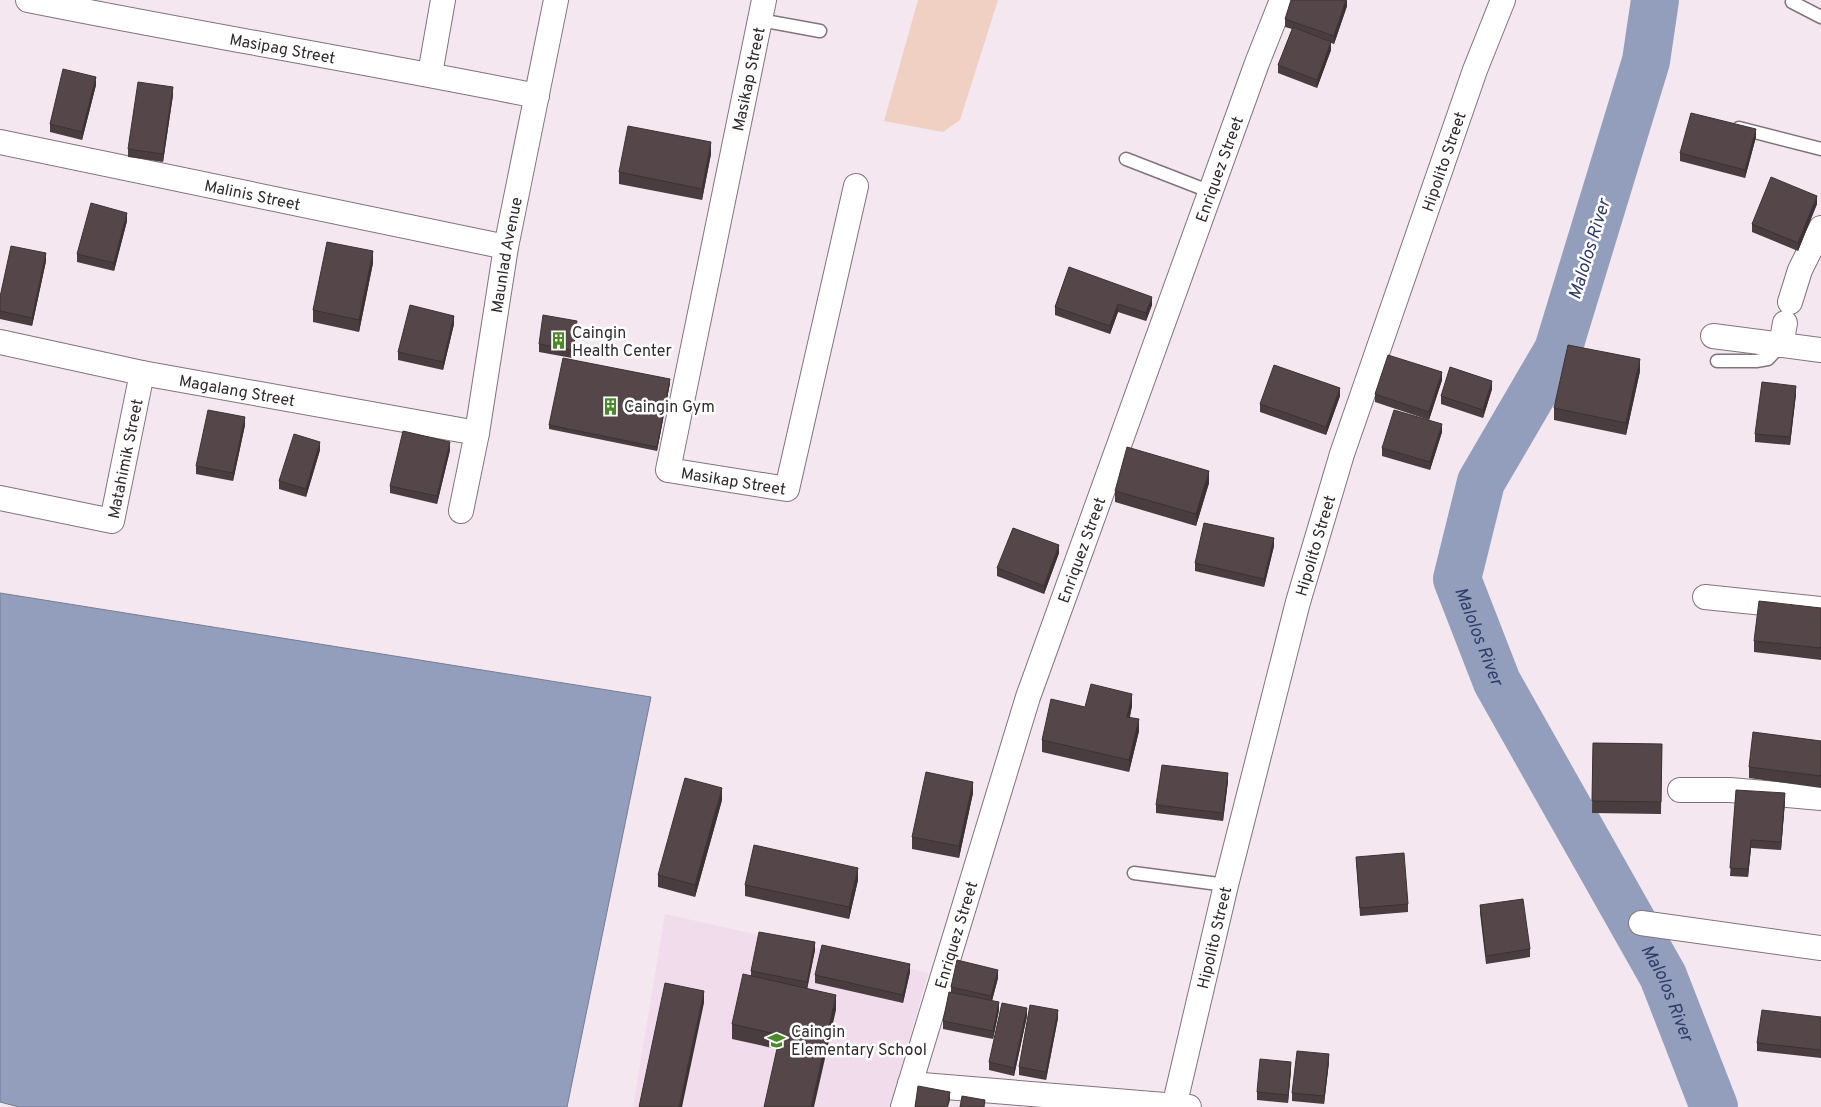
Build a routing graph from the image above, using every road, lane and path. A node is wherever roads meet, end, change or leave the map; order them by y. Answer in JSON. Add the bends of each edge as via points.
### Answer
{"nodes":[{"id":1,"x":28,"y":0,"type":"edge"},
{"id":2,"x":443,"y":0,"type":"edge"},
{"id":3,"x":556,"y":0,"type":"edge"},
{"id":4,"x":1282,"y":0,"type":"edge"},
{"id":5,"x":1503,"y":0,"type":"edge"},
{"id":6,"x":1792,"y":2,"type":"dead end"},
{"id":7,"x":130,"y":10,"type":"edge"},
{"id":8,"x":762,"y":10,"type":"edge"},
{"id":9,"x":1821,"y":17,"type":"edge"},
{"id":10,"x":820,"y":31,"type":"dead end"},
{"id":11,"x":430,"y":74,"type":"junction"},
{"id":12,"x":537,"y":96,"type":"junction"},
{"id":13,"x":1734,"y":126,"type":"edge"},
{"id":14,"x":0,"y":142,"type":"edge"},
{"id":15,"x":1821,"y":149,"type":"edge"},
{"id":16,"x":1126,"y":159,"type":"dead end"},
{"id":17,"x":856,"y":186,"type":"dead end"},
{"id":18,"x":1210,"y":192,"type":"junction"},
{"id":19,"x":1821,"y":228,"type":"edge"},
{"id":20,"x":506,"y":247,"type":"junction"},
{"id":21,"x":1785,"y":323,"type":"junction"},
{"id":22,"x":1712,"y":336,"type":"dead end"},
{"id":23,"x":0,"y":342,"type":"edge"},
{"id":24,"x":1821,"y":350,"type":"edge"},
{"id":25,"x":1717,"y":361,"type":"dead end"},
{"id":26,"x":142,"y":373,"type":"junction"},
{"id":27,"x":477,"y":433,"type":"junction"},
{"id":28,"x":0,"y":498,"type":"edge"},
{"id":29,"x":461,"y":511,"type":"dead end"},
{"id":30,"x":1705,"y":597,"type":"dead end"},
{"id":31,"x":1821,"y":609,"type":"edge"},
{"id":32,"x":1680,"y":790,"type":"dead end"},
{"id":33,"x":1821,"y":798,"type":"edge"},
{"id":34,"x":1134,"y":873,"type":"dead end"},
{"id":35,"x":1226,"y":885,"type":"junction"},
{"id":36,"x":1641,"y":923,"type":"dead end"},
{"id":37,"x":1821,"y":948,"type":"edge"},
{"id":38,"x":910,"y":1084,"type":"junction"},
{"id":39,"x":1180,"y":1106,"type":"edge"},
{"id":40,"x":903,"y":1107,"type":"edge"}],
"edges":[{"from":1,"to":7,"type":"street","name":"Masipag Street"},
{"from":2,"to":11,"type":"street"},
{"from":3,"to":12,"type":"street","name":"Maunlad Avenue"},
{"from":4,"to":18,"type":"street","name":"Enriquez Street"},
{"from":5,"to":35,"type":"street","name":"Hipolito Street","via":[[1475,70],[1342,454],[1298,602]]},
{"from":6,"to":9,"type":"lane"},
{"from":7,"to":11,"type":"street","name":"Masipag Street"},
{"from":8,"to":10,"type":"lane"},
{"from":8,"to":17,"type":"street","name":"Masikap Street","via":[[668,470],[787,489]]},
{"from":11,"to":12,"type":"street","name":"Masipag Street"},
{"from":12,"to":20,"type":"street","name":"Maunlad Avenue"},
{"from":13,"to":15,"type":"lane"},
{"from":14,"to":20,"type":"street","name":"Malinis Street"},
{"from":16,"to":18,"type":"lane"},
{"from":18,"to":38,"type":"street","name":"Enriquez Street","via":[[1028,697]]},
{"from":19,"to":21,"type":"street","via":[[1800,270]]},
{"from":20,"to":27,"type":"street","name":"Maunlad Avenue"},
{"from":21,"to":22,"type":"street"},
{"from":21,"to":24,"type":"street"},
{"from":21,"to":25,"type":"lane","via":[[1768,359]]},
{"from":23,"to":26,"type":"street","name":"Magalang Street"},
{"from":26,"to":27,"type":"street","name":"Magalang Street"},
{"from":26,"to":28,"type":"street","name":"Matahimik Street","via":[[112,521]]},
{"from":27,"to":29,"type":"street","name":"Maunlad Avenue"},
{"from":30,"to":31,"type":"street"},
{"from":32,"to":33,"type":"street","via":[[1730,790]]},
{"from":34,"to":35,"type":"lane"},
{"from":35,"to":39,"type":"street","name":"Hipolito Street"},
{"from":36,"to":37,"type":"street"},
{"from":38,"to":39,"type":"street"},
{"from":38,"to":40,"type":"street","name":"Enriquez Street"}]}
